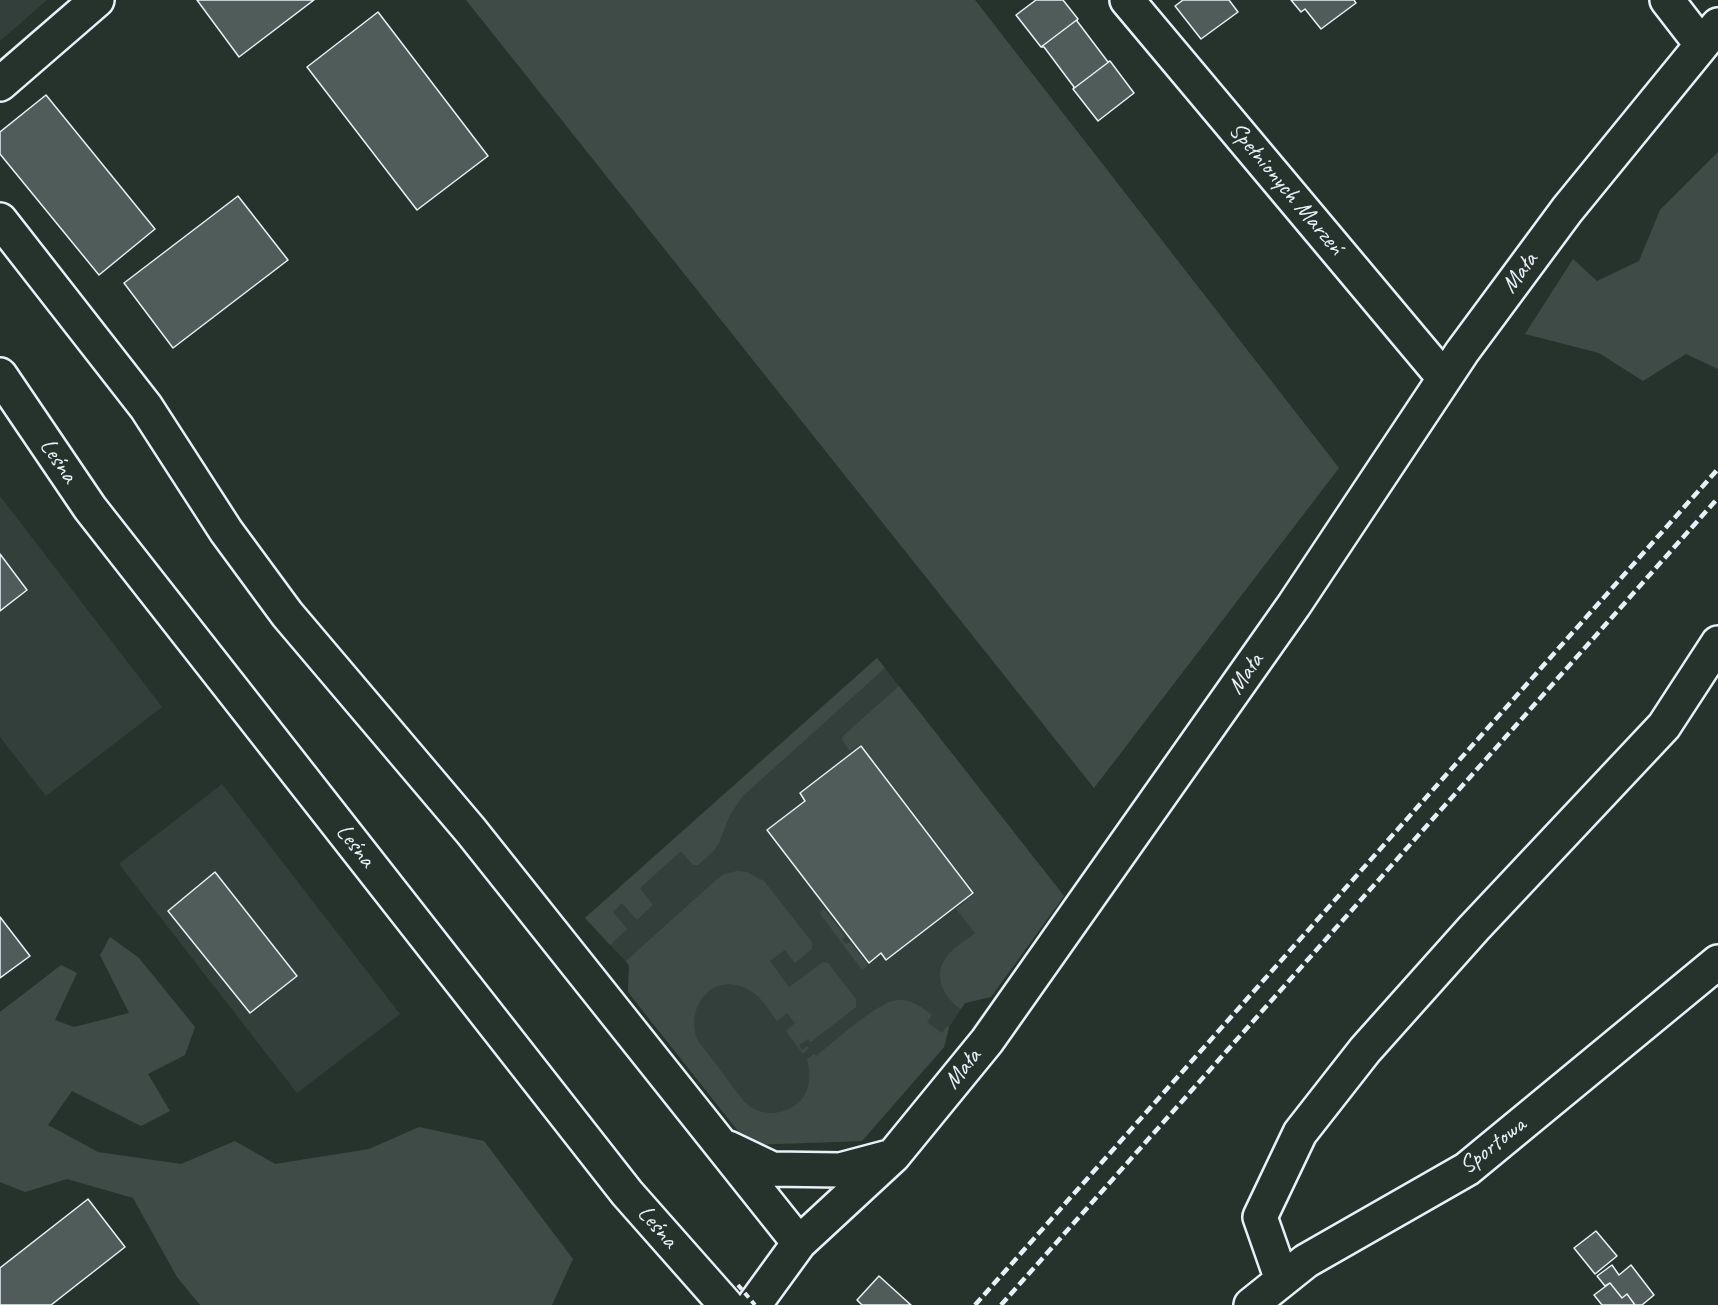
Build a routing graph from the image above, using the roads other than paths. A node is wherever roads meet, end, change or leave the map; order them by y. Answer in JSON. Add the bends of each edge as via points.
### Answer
{"nodes":[{"id":1,"x":97,"y":0,"type":"edge"},
{"id":2,"x":1127,"y":0,"type":"edge"},
{"id":3,"x":1666,"y":0,"type":"edge"},
{"id":4,"x":1710,"y":35,"type":"edge"},
{"id":5,"x":0,"y":84,"type":"edge"},
{"id":6,"x":0,"y":220,"type":"edge"},
{"id":7,"x":0,"y":375,"type":"edge"},
{"id":8,"x":1444,"y":378,"type":"junction"},
{"id":9,"x":1718,"y":643,"type":"edge"},
{"id":10,"x":1718,"y":962,"type":"edge"},
{"id":11,"x":720,"y":1144,"type":"junction"},
{"id":12,"x":893,"y":1156,"type":"junction"},
{"id":13,"x":799,"y":1243,"type":"junction"},
{"id":14,"x":1282,"y":1280,"type":"junction"},
{"id":15,"x":743,"y":1300,"type":"edge"},
{"id":16,"x":1251,"y":1305,"type":"edge"}],
"edges":[{"from":1,"to":5,"type":"street"},
{"from":2,"to":8,"type":"street","name":"Spełnionych Marzeń"},
{"from":3,"to":4,"type":"street"},
{"from":4,"to":8,"type":"street","name":"Mała","via":[[1567,210]]},
{"from":6,"to":11,"type":"street","via":[[146,407],[226,531],[287,614],[471,831]]},
{"from":7,"to":15,"type":"street","name":"Leśna","via":[[90,508],[627,1192]]},
{"from":8,"to":12,"type":"street","name":"Mała","via":[[1294,605],[1104,877],[987,1041]]},
{"from":9,"to":14,"type":"street","via":[[1664,726],[1458,945],[1365,1050],[1300,1133],[1260,1217]]},
{"from":10,"to":14,"type":"street","name":"Sportowa","via":[[1467,1169],[1306,1261]]},
{"from":11,"to":12,"type":"street","via":[[772,1169],[840,1170]]},
{"from":11,"to":13,"type":"street"},
{"from":12,"to":13,"type":"street","name":"Mała"},
{"from":13,"to":15,"type":"street","name":"Mała"},
{"from":14,"to":16,"type":"street","name":"Sportowa"}]}
